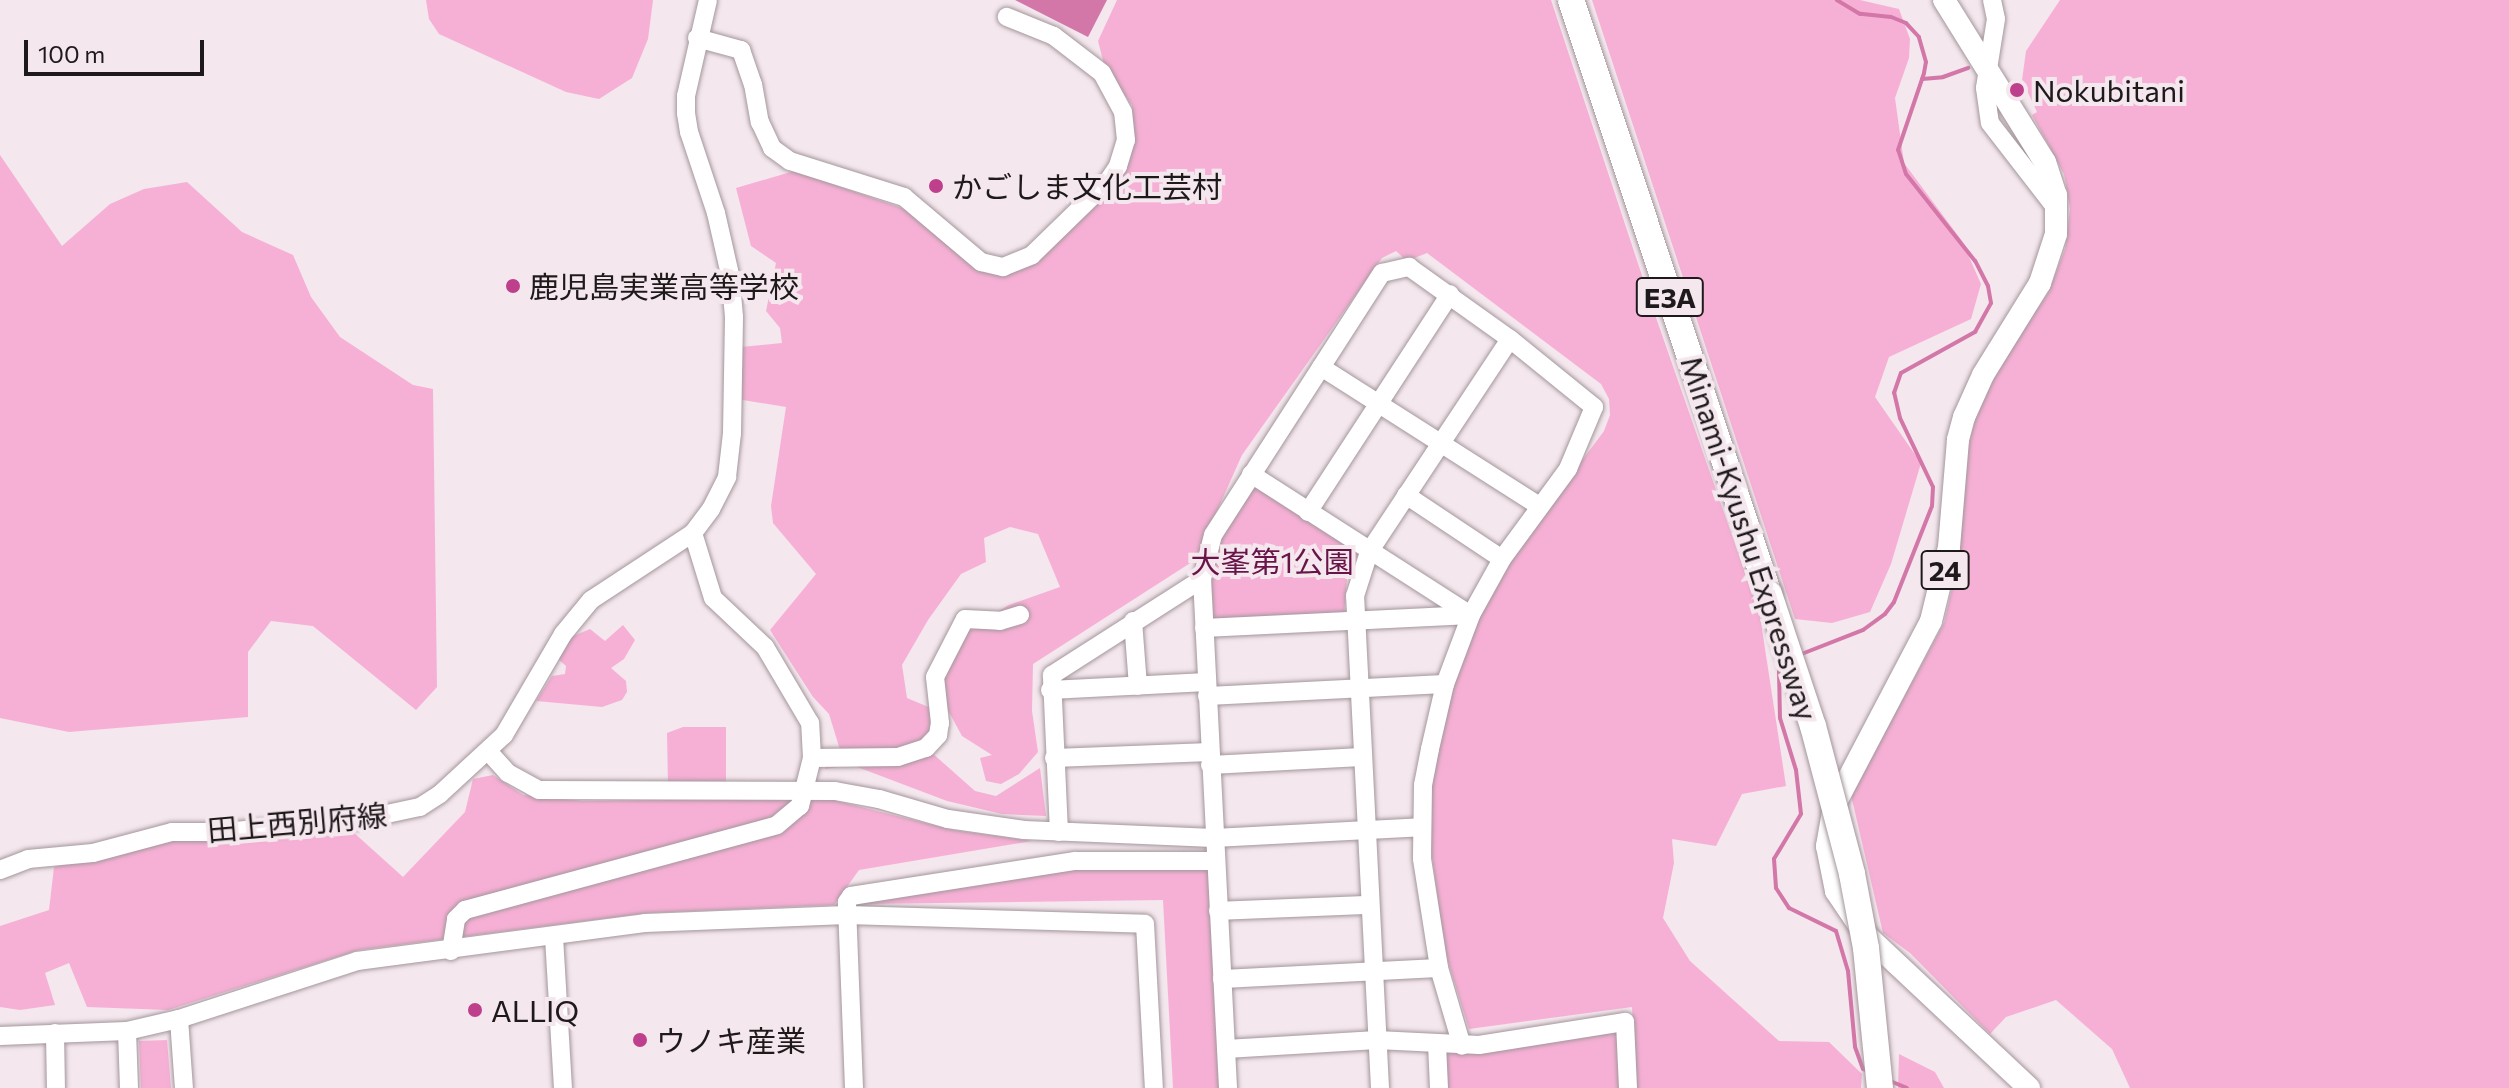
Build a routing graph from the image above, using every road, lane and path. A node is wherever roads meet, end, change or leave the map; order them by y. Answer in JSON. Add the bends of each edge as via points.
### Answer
{"nodes":[{"id":1,"x":708,"y":0,"type":"edge"},
{"id":2,"x":1571,"y":0,"type":"edge"},
{"id":3,"x":1944,"y":0,"type":"edge"},
{"id":4,"x":1992,"y":0,"type":"edge"},
{"id":5,"x":1007,"y":17,"type":"dead end"},
{"id":6,"x":697,"y":38,"type":"junction"},
{"id":7,"x":1987,"y":66,"type":"junction"},
{"id":8,"x":1450,"y":294,"type":"junction"},
{"id":9,"x":1510,"y":339,"type":"junction"},
{"id":10,"x":1321,"y":367,"type":"junction"},
{"id":11,"x":1379,"y":404,"type":"junction"},
{"id":12,"x":1442,"y":444,"type":"junction"},
{"id":13,"x":1251,"y":474,"type":"junction"},
{"id":14,"x":1406,"y":495,"type":"junction"},
{"id":15,"x":1539,"y":506,"type":"junction"},
{"id":16,"x":1308,"y":512,"type":"junction"},
{"id":17,"x":693,"y":533,"type":"junction"},
{"id":18,"x":1369,"y":552,"type":"junction"},
{"id":19,"x":1502,"y":559,"type":"junction"},
{"id":20,"x":1202,"y":579,"type":"junction"},
{"id":21,"x":1020,"y":615,"type":"dead end"},
{"id":22,"x":1471,"y":615,"type":"junction"},
{"id":23,"x":1354,"y":619,"type":"junction"},
{"id":24,"x":1133,"y":621,"type":"junction"},
{"id":25,"x":1204,"y":628,"type":"junction"},
{"id":26,"x":1445,"y":684,"type":"junction"},
{"id":27,"x":1138,"y":686,"type":"junction"},
{"id":28,"x":1358,"y":688,"type":"junction"},
{"id":29,"x":1207,"y":689,"type":"junction"},
{"id":30,"x":1050,"y":690,"type":"junction"},
{"id":31,"x":488,"y":751,"type":"junction"},
{"id":32,"x":1362,"y":757,"type":"junction"},
{"id":33,"x":812,"y":758,"type":"junction"},
{"id":34,"x":1054,"y":758,"type":"junction"},
{"id":35,"x":1210,"y":758,"type":"junction"},
{"id":36,"x":806,"y":789,"type":"junction"},
{"id":37,"x":1421,"y":827,"type":"junction"},
{"id":38,"x":1366,"y":831,"type":"junction"},
{"id":39,"x":1059,"y":832,"type":"junction"},
{"id":40,"x":1214,"y":838,"type":"junction"},
{"id":41,"x":1215,"y":861,"type":"junction"},
{"id":42,"x":0,"y":870,"type":"edge"},
{"id":43,"x":1369,"y":905,"type":"junction"},
{"id":44,"x":1218,"y":911,"type":"junction"},
{"id":45,"x":847,"y":915,"type":"junction"},
{"id":46,"x":554,"y":937,"type":"junction"},
{"id":47,"x":451,"y":951,"type":"junction"},
{"id":48,"x":1439,"y":968,"type":"junction"},
{"id":49,"x":1373,"y":973,"type":"junction"},
{"id":50,"x":1222,"y":979,"type":"junction"},
{"id":51,"x":179,"y":1019,"type":"junction"},
{"id":52,"x":127,"y":1031,"type":"junction"},
{"id":53,"x":55,"y":1033,"type":"junction"},
{"id":54,"x":0,"y":1036,"type":"edge"},
{"id":55,"x":1377,"y":1040,"type":"junction"},
{"id":56,"x":1437,"y":1044,"type":"junction"},
{"id":57,"x":1462,"y":1046,"type":"junction"},
{"id":58,"x":1226,"y":1049,"type":"junction"},
{"id":59,"x":56,"y":1088,"type":"edge"},
{"id":60,"x":129,"y":1088,"type":"edge"},
{"id":61,"x":184,"y":1088,"type":"edge"},
{"id":62,"x":563,"y":1088,"type":"edge"},
{"id":63,"x":854,"y":1088,"type":"edge"},
{"id":64,"x":1154,"y":1088,"type":"edge"},
{"id":65,"x":1228,"y":1088,"type":"edge"},
{"id":66,"x":1380,"y":1088,"type":"edge"},
{"id":67,"x":1439,"y":1088,"type":"edge"},
{"id":68,"x":1628,"y":1088,"type":"edge"},
{"id":69,"x":1880,"y":1088,"type":"edge"},
{"id":70,"x":2029,"y":1088,"type":"edge"}],
"edges":[{"from":1,"to":6,"type":"street","name":"田上西別府線"},
{"from":2,"to":69,"type":"highway","name":"Minami-Kyushu Expressway","number":"E3A","bridge":true,"via":[[1813,726],[1866,948]]},
{"from":3,"to":7,"type":"main road","number":"24"},
{"from":4,"to":7,"type":"street","via":[[1996,19]]},
{"from":5,"to":6,"type":"street","via":[[1054,36],[1102,73],[1123,112],[1126,140],[1108,181],[1032,255],[1003,267],[981,262],[904,197],[790,161],[772,148],[741,50]]},
{"from":6,"to":17,"type":"street","name":"田上西別府線","via":[[686,96],[689,132],[722,235],[734,317],[731,456],[721,493]]},
{"from":7,"to":70,"type":"main road","number":"24","via":[[2045,162],[2058,211],[2051,260],[1964,417],[1949,547],[1931,621],[1834,806],[1827,846],[1836,891],[1865,934]]},
{"from":8,"to":9,"type":"street"},
{"from":8,"to":10,"type":"street","via":[[1409,267],[1382,273]]},
{"from":8,"to":11,"type":"street"},
{"from":9,"to":12,"type":"street"},
{"from":9,"to":15,"type":"street","via":[[1594,407],[1568,469]]},
{"from":10,"to":11,"type":"street"},
{"from":10,"to":13,"type":"street"},
{"from":11,"to":12,"type":"street"},
{"from":11,"to":16,"type":"street"},
{"from":12,"to":14,"type":"street"},
{"from":12,"to":15,"type":"street"},
{"from":13,"to":16,"type":"street"},
{"from":13,"to":20,"type":"street","via":[[1213,535]]},
{"from":14,"to":18,"type":"street"},
{"from":14,"to":19,"type":"street"},
{"from":15,"to":19,"type":"street"},
{"from":16,"to":18,"type":"street"},
{"from":17,"to":31,"type":"street","name":"田上西別府線","via":[[614,582],[578,614],[525,703]]},
{"from":17,"to":33,"type":"street","via":[[713,598],[765,647],[810,723]]},
{"from":18,"to":22,"type":"street"},
{"from":18,"to":23,"type":"street","via":[[1359,573]]},
{"from":19,"to":22,"type":"street"},
{"from":20,"to":24,"type":"street"},
{"from":20,"to":25,"type":"street"},
{"from":21,"to":33,"type":"street","via":[[1000,621],[965,619],[935,677],[940,723],[938,735],[926,748],[898,757]]},
{"from":22,"to":23,"type":"street"},
{"from":22,"to":26,"type":"street"},
{"from":23,"to":25,"type":"street"},
{"from":23,"to":28,"type":"street"},
{"from":24,"to":27,"type":"street"},
{"from":24,"to":30,"type":"street","via":[[1052,675]]},
{"from":25,"to":29,"type":"street"},
{"from":26,"to":28,"type":"street"},
{"from":26,"to":37,"type":"street","via":[[1423,785]]},
{"from":27,"to":29,"type":"street"},
{"from":27,"to":30,"type":"street"},
{"from":28,"to":29,"type":"street"},
{"from":28,"to":32,"type":"street"},
{"from":29,"to":35,"type":"street"},
{"from":30,"to":34,"type":"street"},
{"from":31,"to":36,"type":"street","via":[[508,773],[539,790]]},
{"from":31,"to":42,"type":"street","name":"田上西別府線","via":[[440,794],[406,812],[222,832],[172,832],[93,853],[28,859]]},
{"from":32,"to":35,"type":"street"},
{"from":32,"to":38,"type":"street"},
{"from":33,"to":36,"type":"street"},
{"from":34,"to":35,"type":"street"},
{"from":34,"to":39,"type":"street"},
{"from":35,"to":40,"type":"street"},
{"from":36,"to":39,"type":"street","via":[[856,794],[990,827]]},
{"from":36,"to":47,"type":"street","via":[[800,806],[777,825],[465,910],[456,919]]},
{"from":37,"to":38,"type":"street"},
{"from":37,"to":48,"type":"street"},
{"from":38,"to":40,"type":"street"},
{"from":38,"to":43,"type":"street"},
{"from":39,"to":40,"type":"street"},
{"from":40,"to":41,"type":"street"},
{"from":41,"to":44,"type":"street"},
{"from":41,"to":45,"type":"street","via":[[1075,861],[851,896]]},
{"from":43,"to":44,"type":"street"},
{"from":43,"to":49,"type":"street"},
{"from":44,"to":50,"type":"street"},
{"from":45,"to":46,"type":"street","via":[[645,923]]},
{"from":45,"to":63,"type":"street"},
{"from":45,"to":64,"type":"street","via":[[1145,924]]},
{"from":46,"to":47,"type":"street"},
{"from":46,"to":62,"type":"street"},
{"from":47,"to":51,"type":"street","via":[[357,961]]},
{"from":48,"to":49,"type":"street"},
{"from":48,"to":57,"type":"street"},
{"from":49,"to":50,"type":"street"},
{"from":49,"to":55,"type":"street"},
{"from":50,"to":58,"type":"street"},
{"from":51,"to":52,"type":"street"},
{"from":51,"to":61,"type":"street"},
{"from":52,"to":53,"type":"street"},
{"from":52,"to":60,"type":"street"},
{"from":53,"to":54,"type":"street"},
{"from":53,"to":59,"type":"street"},
{"from":55,"to":56,"type":"street"},
{"from":55,"to":58,"type":"street"},
{"from":55,"to":66,"type":"street"},
{"from":56,"to":57,"type":"street"},
{"from":56,"to":67,"type":"street"},
{"from":57,"to":68,"type":"street","via":[[1625,1022]]},
{"from":58,"to":65,"type":"street"}]}
